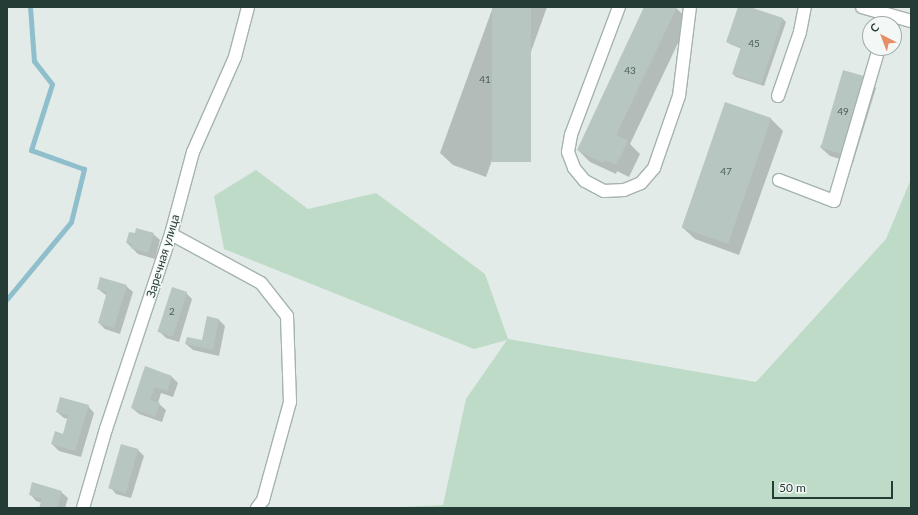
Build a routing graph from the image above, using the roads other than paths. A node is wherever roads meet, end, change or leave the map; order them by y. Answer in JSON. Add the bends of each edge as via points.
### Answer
{"nodes":[{"id":1,"x":248,"y":7,"type":"edge"},
{"id":2,"x":619,"y":7,"type":"edge"},
{"id":3,"x":690,"y":7,"type":"edge"},
{"id":4,"x":805,"y":7,"type":"edge"},
{"id":5,"x":862,"y":7,"type":"edge"},
{"id":6,"x":880,"y":16,"type":"edge"},
{"id":7,"x":877,"y":56,"type":"edge"},
{"id":8,"x":778,"y":96,"type":"dead end"},
{"id":9,"x":779,"y":180,"type":"dead end"},
{"id":10,"x":171,"y":234,"type":"junction"},
{"id":11,"x":83,"y":508,"type":"edge"},
{"id":12,"x":257,"y":508,"type":"edge"}],
"edges":[{"from":1,"to":10,"type":"street","name":"Заречная улица","via":[[235,57],[193,152]]},
{"from":2,"to":3,"type":"street","via":[[571,135],[568,152],[574,168],[585,181],[604,191],[624,190],[641,183],[654,168],[679,96]]},
{"from":4,"to":8,"type":"street","via":[[800,32]]},
{"from":5,"to":6,"type":"street"},
{"from":7,"to":9,"type":"street","via":[[834,200]]},
{"from":10,"to":11,"type":"street","name":"Заречная улица","via":[[106,429]]},
{"from":10,"to":12,"type":"street","via":[[261,283],[287,316],[290,402],[263,500]]}]}
